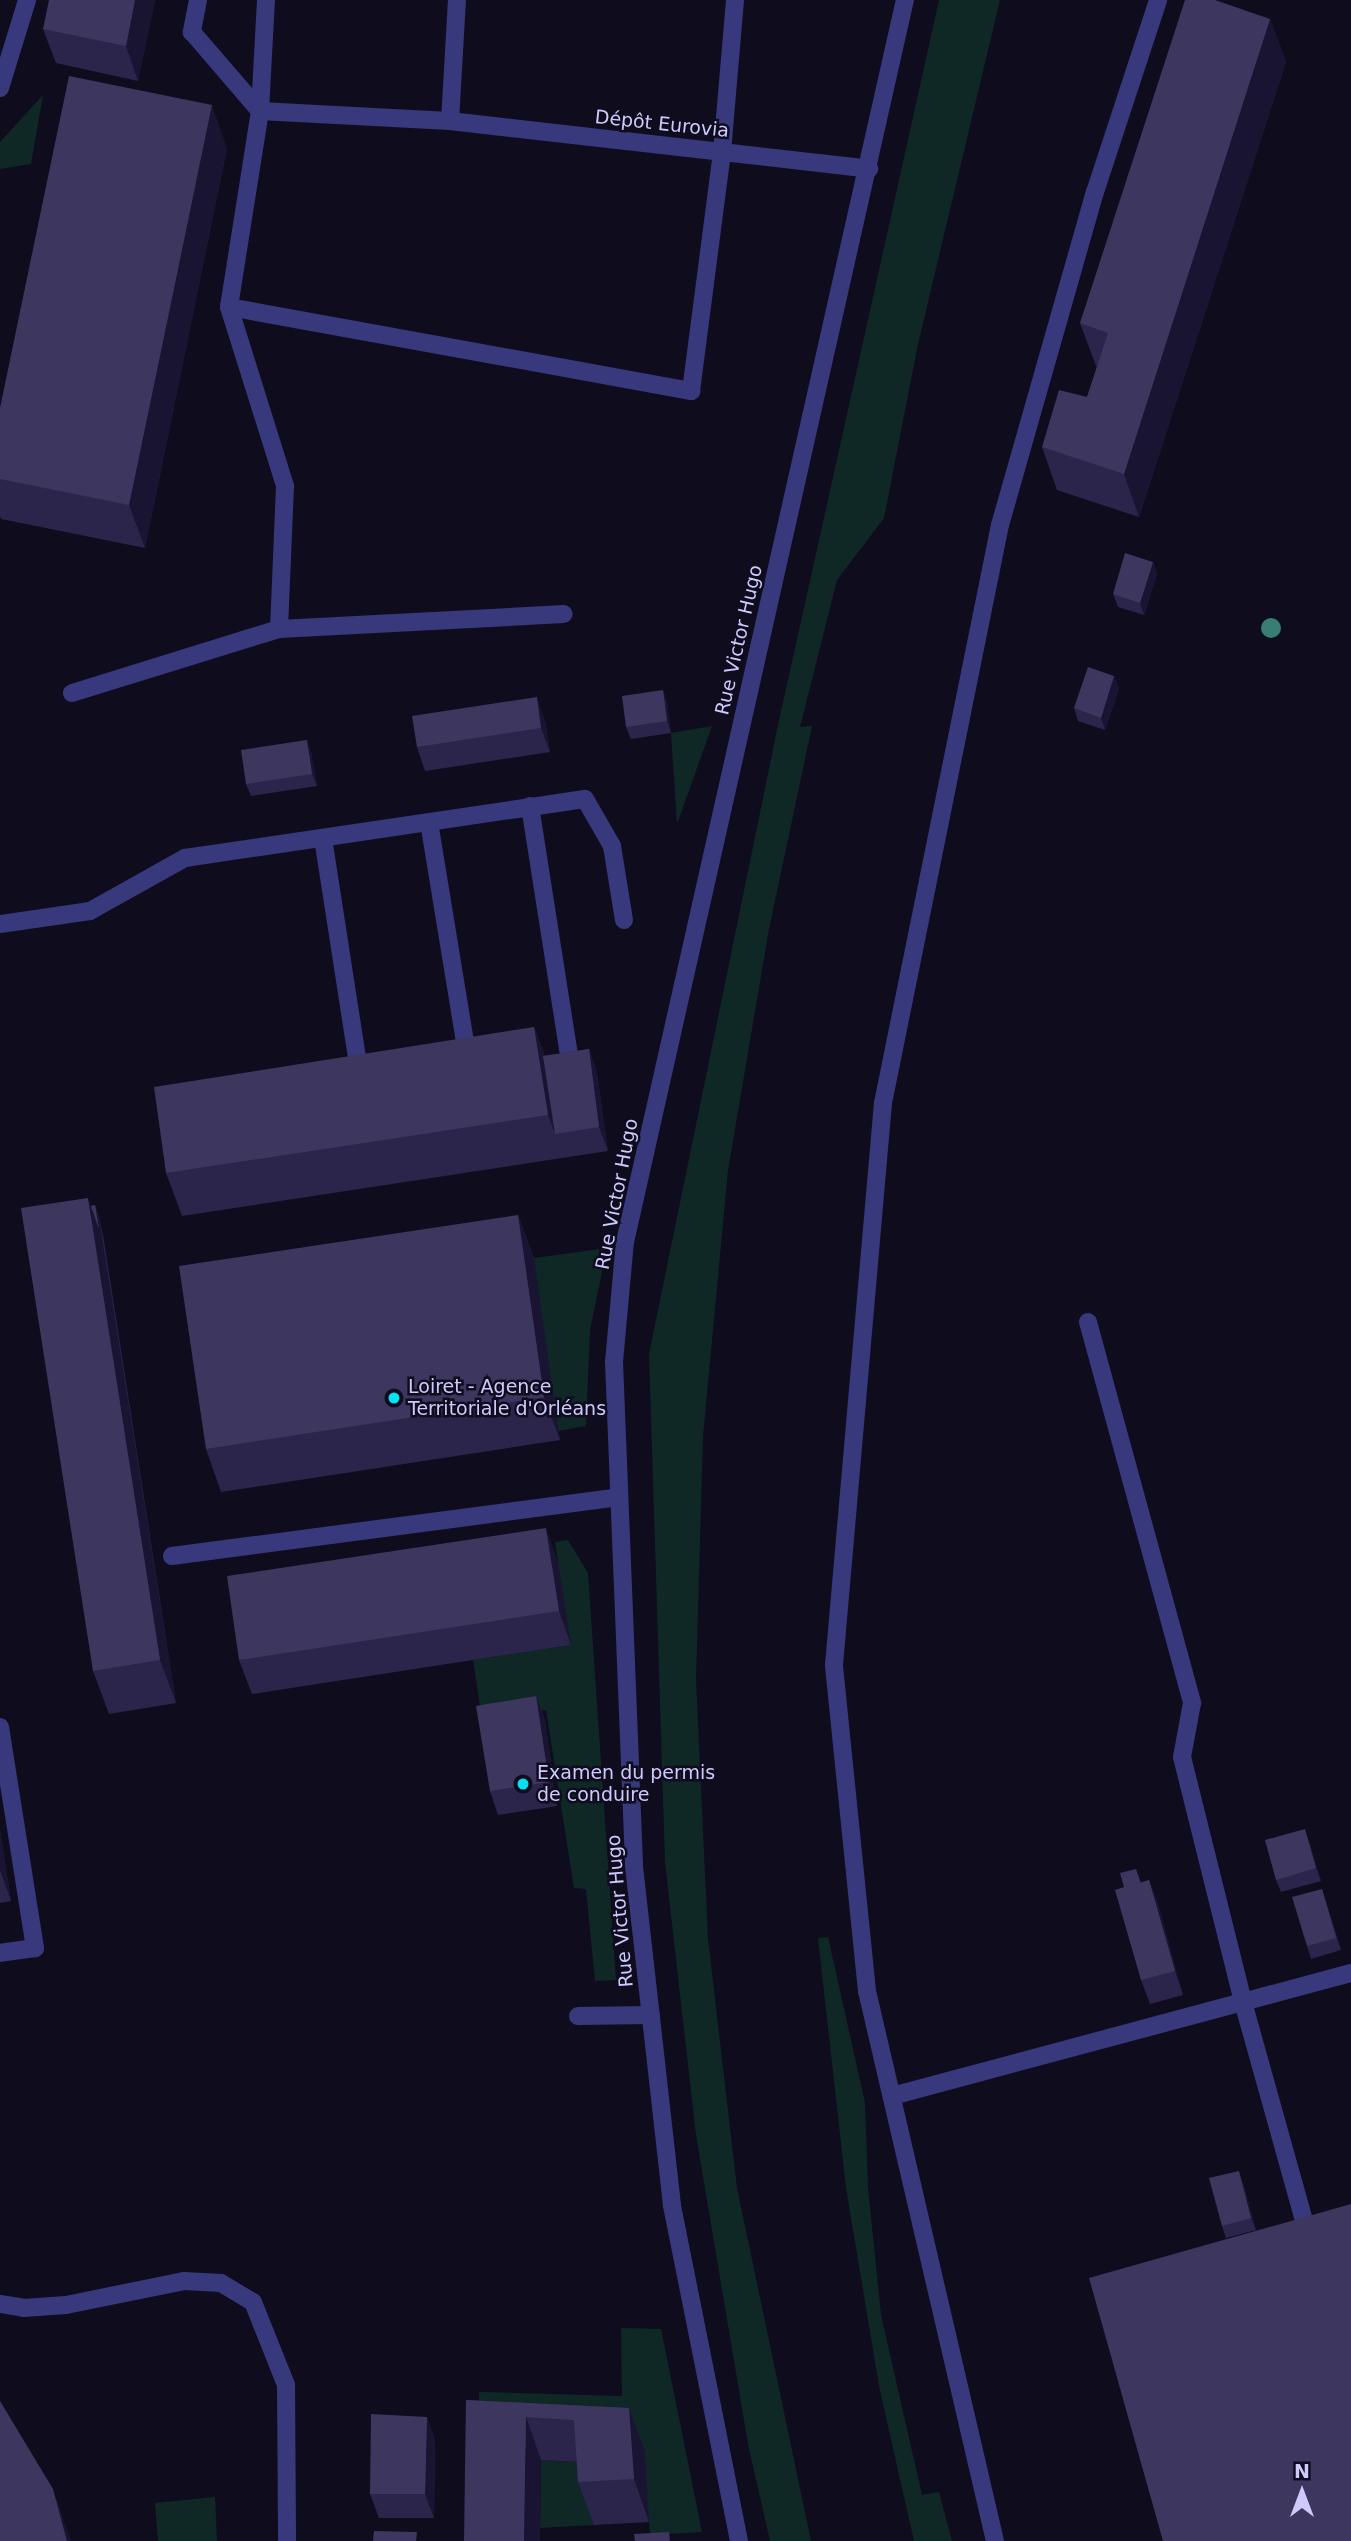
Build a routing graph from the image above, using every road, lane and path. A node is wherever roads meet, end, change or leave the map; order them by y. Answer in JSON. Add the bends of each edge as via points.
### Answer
{"nodes":[{"id":1,"x":27,"y":0,"type":"edge"},
{"id":2,"x":198,"y":0,"type":"edge"},
{"id":3,"x":266,"y":0,"type":"edge"},
{"id":4,"x":457,"y":0,"type":"edge"},
{"id":5,"x":735,"y":0,"type":"edge"},
{"id":6,"x":905,"y":0,"type":"edge"},
{"id":7,"x":1158,"y":0,"type":"edge"},
{"id":8,"x":0,"y":88,"type":"edge"},
{"id":9,"x":260,"y":111,"type":"junction"},
{"id":10,"x":450,"y":121,"type":"junction"},
{"id":11,"x":722,"y":152,"type":"junction"},
{"id":12,"x":869,"y":169,"type":"junction"},
{"id":13,"x":229,"y":307,"type":"junction"},
{"id":14,"x":564,"y":614,"type":"dead end"},
{"id":15,"x":279,"y":629,"type":"junction"},
{"id":16,"x":72,"y":693,"type":"dead end"},
{"id":17,"x":530,"y":807,"type":"junction"},
{"id":18,"x":429,"y":822,"type":"junction"},
{"id":19,"x":323,"y":838,"type":"junction"},
{"id":20,"x":624,"y":920,"type":"dead end"},
{"id":21,"x":0,"y":924,"type":"edge"},
{"id":22,"x":569,"y":1054,"type":"edge"},
{"id":23,"x":469,"y":1070,"type":"edge"},
{"id":24,"x":361,"y":1082,"type":"edge"},
{"id":25,"x":1088,"y":1322,"type":"dead end"},
{"id":26,"x":619,"y":1497,"type":"junction"},
{"id":27,"x":172,"y":1556,"type":"dead end"},
{"id":28,"x":0,"y":1727,"type":"edge"},
{"id":29,"x":0,"y":1953,"type":"edge"},
{"id":30,"x":1351,"y":1973,"type":"edge"},
{"id":31,"x":1242,"y":2002,"type":"junction"},
{"id":32,"x":651,"y":2015,"type":"junction"},
{"id":33,"x":578,"y":2017,"type":"dead end"},
{"id":34,"x":892,"y":2096,"type":"junction"},
{"id":35,"x":1308,"y":2235,"type":"edge"},
{"id":36,"x":0,"y":2304,"type":"edge"},
{"id":37,"x":287,"y":2541,"type":"edge"},
{"id":38,"x":739,"y":2541,"type":"edge"},
{"id":39,"x":995,"y":2541,"type":"edge"}],
"edges":[{"from":1,"to":8,"type":"street"},
{"from":2,"to":9,"type":"street","via":[[192,32]]},
{"from":3,"to":9,"type":"street"},
{"from":4,"to":10,"type":"street"},
{"from":5,"to":11,"type":"street"},
{"from":6,"to":12,"type":"street","name":"Rue Victor Hugo"},
{"from":7,"to":34,"type":"street","via":[[1095,192],[1000,526],[883,1103],[834,1665],[867,1992]]},
{"from":9,"to":10,"type":"street","name":"Dépôt Eurovia"},
{"from":9,"to":13,"type":"street"},
{"from":10,"to":11,"type":"street","name":"Dépôt Eurovia"},
{"from":11,"to":12,"type":"street","name":"Dépôt Eurovia"},
{"from":11,"to":13,"type":"street","via":[[691,391]]},
{"from":12,"to":26,"type":"street","name":"Rue Victor Hugo","via":[[625,1242],[614,1362]]},
{"from":13,"to":15,"type":"street","via":[[285,486]]},
{"from":14,"to":15,"type":"street"},
{"from":15,"to":16,"type":"street"},
{"from":17,"to":18,"type":"street"},
{"from":17,"to":20,"type":"street","via":[[585,799],[612,846]]},
{"from":17,"to":22,"type":"street"},
{"from":18,"to":19,"type":"street"},
{"from":18,"to":23,"type":"street"},
{"from":19,"to":21,"type":"street","via":[[185,858],[90,911]]},
{"from":19,"to":24,"type":"street"},
{"from":25,"to":31,"type":"street","via":[[1192,1703],[1182,1756]]},
{"from":26,"to":27,"type":"street"},
{"from":26,"to":32,"type":"street","name":"Rue Victor Hugo","via":[[634,1864]]},
{"from":28,"to":29,"type":"street","via":[[35,1948]]},
{"from":30,"to":31,"type":"street"},
{"from":31,"to":34,"type":"street"},
{"from":31,"to":35,"type":"street"},
{"from":32,"to":33,"type":"street"},
{"from":32,"to":38,"type":"street","name":"Rue Victor Hugo","via":[[672,2205]]},
{"from":34,"to":39,"type":"street"},
{"from":36,"to":37,"type":"street","via":[[24,2308],[66,2305],[184,2281],[221,2283],[253,2302],[286,2385]]}]}
